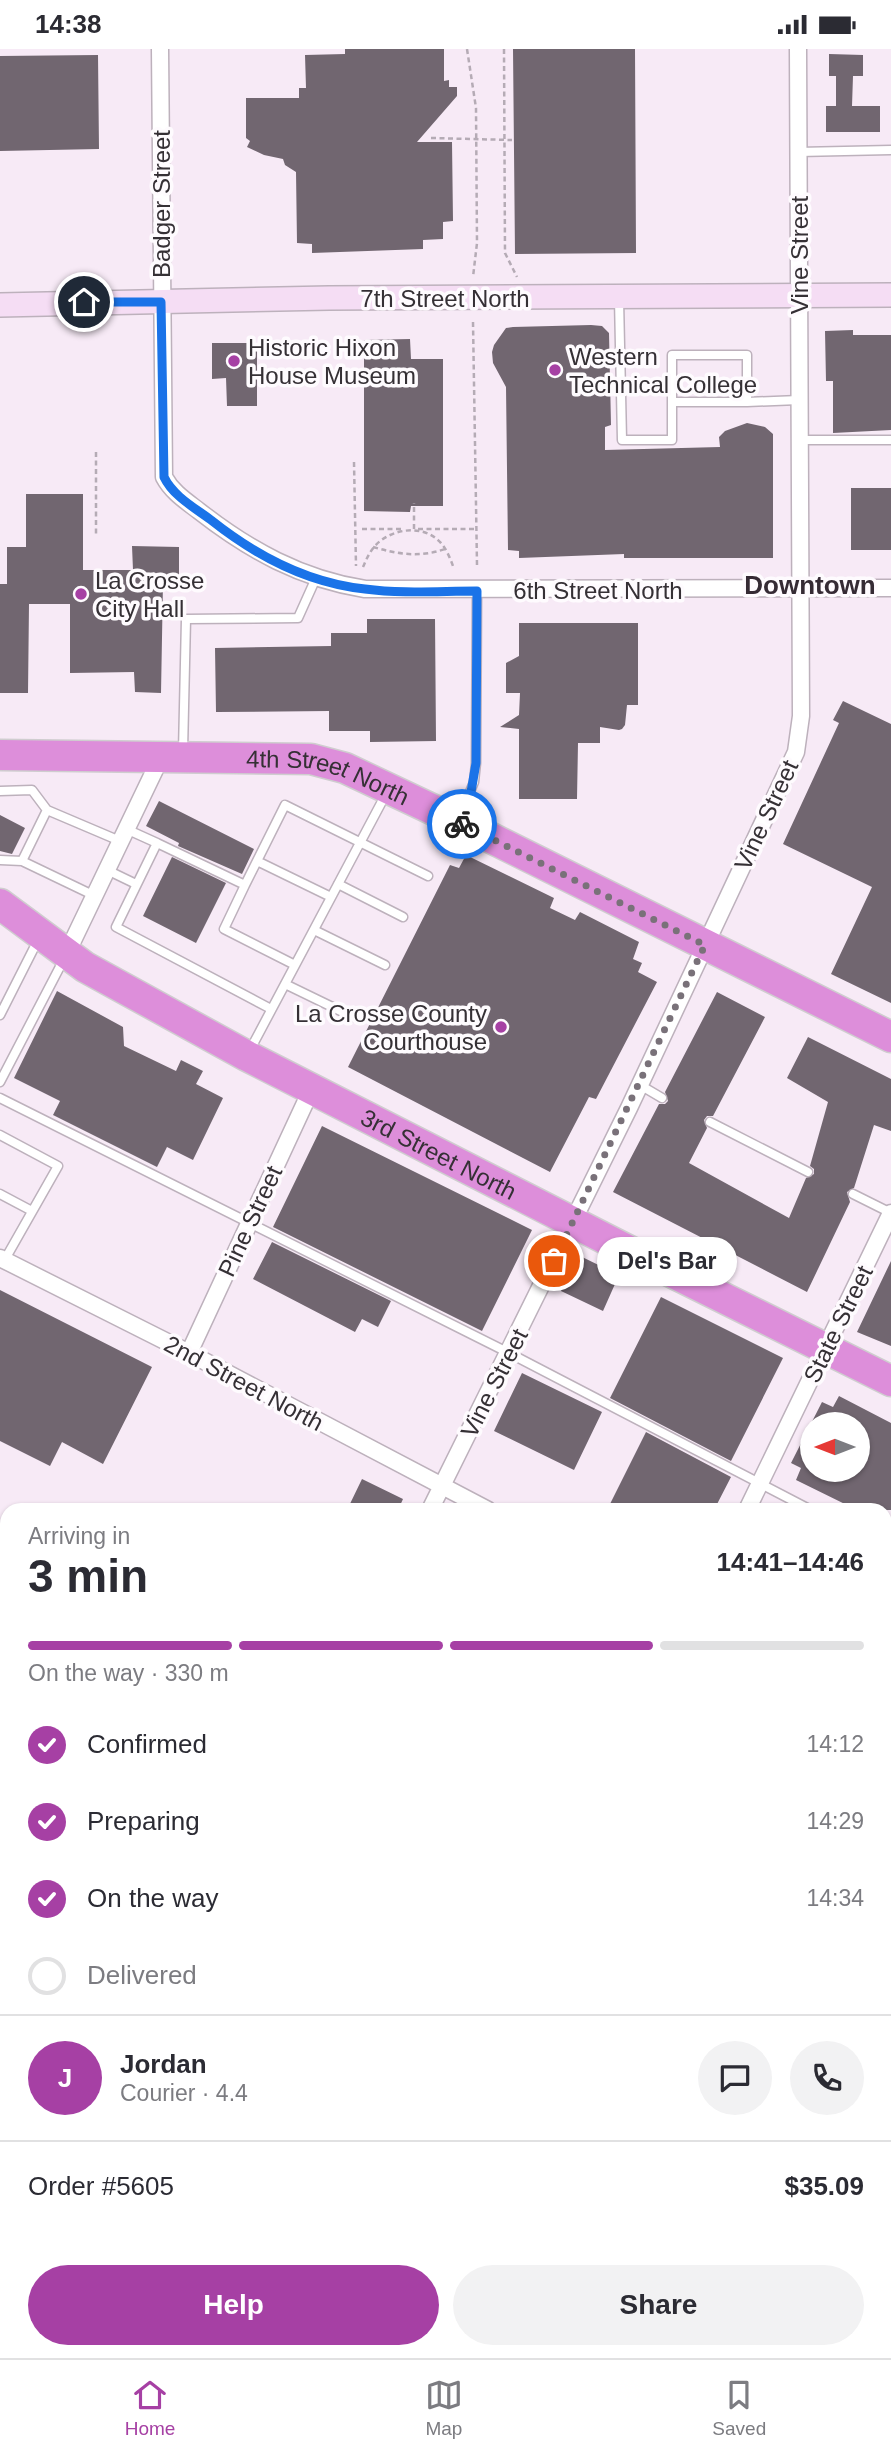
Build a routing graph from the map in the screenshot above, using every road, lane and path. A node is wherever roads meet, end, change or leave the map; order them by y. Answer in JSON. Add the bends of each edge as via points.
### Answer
{"nodes":[{"id":1,"x":160,"y":49,"type":"edge"},
{"id":2,"x":467,"y":49,"type":"edge"},
{"id":3,"x":504,"y":49,"type":"edge"},
{"id":4,"x":798,"y":49,"type":"edge"},
{"id":5,"x":431,"y":138,"type":"dead end"},
{"id":6,"x":512,"y":140,"type":"dead end"},
{"id":7,"x":891,"y":150,"type":"edge"},
{"id":8,"x":798,"y":152,"type":"junction"},
{"id":9,"x":473,"y":277,"type":"dead end"},
{"id":10,"x":517,"y":277,"type":"dead end"},
{"id":11,"x":799,"y":295,"type":"junction"},
{"id":12,"x":891,"y":295,"type":"edge"},
{"id":13,"x":619,"y":296,"type":"junction"},
{"id":14,"x":161,"y":302,"type":"junction"},
{"id":15,"x":0,"y":305,"type":"edge"},
{"id":16,"x":473,"y":322,"type":"dead end"},
{"id":17,"x":799,"y":400,"type":"junction"},
{"id":18,"x":747,"y":402,"type":"junction"},
{"id":19,"x":672,"y":403,"type":"junction"},
{"id":20,"x":800,"y":440,"type":"junction"},
{"id":21,"x":891,"y":440,"type":"edge"},
{"id":22,"x":96,"y":452,"type":"dead end"},
{"id":23,"x":354,"y":462,"type":"dead end"},
{"id":24,"x":168,"y":484,"type":"joint"},
{"id":25,"x":414,"y":503,"type":"dead end"},
{"id":26,"x":414,"y":529,"type":"junction"},
{"id":27,"x":476,"y":529,"type":"junction"},
{"id":28,"x":362,"y":530,"type":"dead end"},
{"id":29,"x":96,"y":535,"type":"dead end"},
{"id":30,"x":373,"y":547,"type":"junction"},
{"id":31,"x":444,"y":549,"type":"junction"},
{"id":32,"x":477,"y":565,"type":"dead end"},
{"id":33,"x":356,"y":566,"type":"dead end"},
{"id":34,"x":453,"y":566,"type":"dead end"},
{"id":35,"x":363,"y":567,"type":"dead end"},
{"id":36,"x":316,"y":578,"type":"junction"},
{"id":37,"x":891,"y":588,"type":"edge"},
{"id":38,"x":800,"y":589,"type":"junction"},
{"id":39,"x":477,"y":591,"type":"junction"},
{"id":40,"x":0,"y":755,"type":"edge"},
{"id":41,"x":172,"y":758,"type":"junction"},
{"id":42,"x":388,"y":789,"type":"junction"},
{"id":43,"x":0,"y":791,"type":"edge"},
{"id":44,"x":47,"y":810,"type":"junction"},
{"id":45,"x":457,"y":821,"type":"junction"},
{"id":46,"x":123,"y":835,"type":"junction"},
{"id":47,"x":361,"y":842,"type":"junction"},
{"id":48,"x":157,"y":843,"type":"junction"},
{"id":49,"x":0,"y":860,"type":"edge"},
{"id":50,"x":22,"y":861,"type":"junction"},
{"id":51,"x":257,"y":861,"type":"junction"},
{"id":52,"x":107,"y":870,"type":"junction"},
{"id":53,"x":428,"y":876,"type":"dead end"},
{"id":54,"x":136,"y":884,"type":"junction"},
{"id":55,"x":338,"y":884,"type":"junction"},
{"id":56,"x":245,"y":885,"type":"junction"},
{"id":57,"x":95,"y":896,"type":"junction"},
{"id":58,"x":331,"y":897,"type":"junction"},
{"id":59,"x":0,"y":904,"type":"edge"},
{"id":60,"x":403,"y":917,"type":"dead end"},
{"id":61,"x":314,"y":930,"type":"junction"},
{"id":62,"x":40,"y":935,"type":"junction"},
{"id":63,"x":705,"y":945,"type":"junction"},
{"id":64,"x":66,"y":955,"type":"junction"},
{"id":65,"x":295,"y":965,"type":"junction"},
{"id":66,"x":385,"y":965,"type":"dead end"},
{"id":67,"x":285,"y":984,"type":"junction"},
{"id":68,"x":271,"y":1009,"type":"junction"},
{"id":69,"x":1,"y":1011,"type":"edge"},
{"id":70,"x":353,"y":1017,"type":"dead end"},
{"id":71,"x":891,"y":1037,"type":"edge"},
{"id":72,"x":247,"y":1056,"type":"junction"},
{"id":73,"x":0,"y":1082,"type":"edge"},
{"id":74,"x":640,"y":1085,"type":"junction"},
{"id":75,"x":312,"y":1089,"type":"junction"},
{"id":76,"x":0,"y":1098,"type":"edge"},
{"id":77,"x":662,"y":1098,"type":"dead end"},
{"id":78,"x":710,"y":1122,"type":"dead end"},
{"id":79,"x":0,"y":1135,"type":"edge"},
{"id":80,"x":808,"y":1172,"type":"dead end"},
{"id":81,"x":0,"y":1194,"type":"edge"},
{"id":82,"x":853,"y":1194,"type":"dead end"},
{"id":83,"x":32,"y":1211,"type":"junction"},
{"id":84,"x":890,"y":1215,"type":"edge"},
{"id":85,"x":573,"y":1222,"type":"junction"},
{"id":86,"x":249,"y":1224,"type":"junction"},
{"id":87,"x":2,"y":1259,"type":"edge"},
{"id":88,"x":826,"y":1349,"type":"junction"},
{"id":89,"x":189,"y":1353,"type":"junction"},
{"id":90,"x":509,"y":1353,"type":"junction"},
{"id":91,"x":891,"y":1381,"type":"edge"},
{"id":92,"x":761,"y":1484,"type":"junction"},
{"id":93,"x":441,"y":1487,"type":"junction"},
{"id":94,"x":433,"y":1503,"type":"edge"},
{"id":95,"x":474,"y":1503,"type":"edge"},
{"id":96,"x":751,"y":1503,"type":"edge"},
{"id":97,"x":798,"y":1503,"type":"edge"}],
"edges":[{"from":1,"to":14,"type":"street","name":"Badger Street"},
{"from":2,"to":9,"type":"path","via":[[476,109]]},
{"from":3,"to":10,"type":"path","via":[[505,253]]},
{"from":4,"to":8,"type":"street","name":"Vine Street"},
{"from":5,"to":6,"type":"path","bridge":true},
{"from":7,"to":8,"type":"lane"},
{"from":8,"to":11,"type":"street","name":"Vine Street"},
{"from":11,"to":12,"type":"main road","name":"7th Street North"},
{"from":11,"to":13,"type":"main road","name":"7th Street North"},
{"from":11,"to":17,"type":"street","name":"Vine Street"},
{"from":13,"to":14,"type":"main road","name":"7th Street North"},
{"from":13,"to":19,"type":"lane","via":[[622,440],[672,440]]},
{"from":14,"to":15,"type":"main road","name":"7th Street North"},
{"from":14,"to":24,"type":"street","name":"Badger Street"},
{"from":16,"to":27,"type":"path"},
{"from":17,"to":18,"type":"lane"},
{"from":17,"to":20,"type":"street","name":"Vine Street"},
{"from":18,"to":19,"type":"lane"},
{"from":18,"to":19,"type":"lane","via":[[747,355],[672,355]]},
{"from":20,"to":21,"type":"lane"},
{"from":20,"to":38,"type":"street","name":"Vine Street"},
{"from":22,"to":29,"type":"path"},
{"from":23,"to":33,"type":"path"},
{"from":24,"to":36,"type":"street","name":"6th Street North","via":[[243,543]]},
{"from":25,"to":26,"type":"path"},
{"from":26,"to":27,"type":"path"},
{"from":26,"to":28,"type":"path"},
{"from":26,"to":30,"type":"path","via":[[396,532]]},
{"from":26,"to":31,"type":"path","via":[[434,537]]},
{"from":27,"to":32,"type":"path"},
{"from":30,"to":31,"type":"path","via":[[410,555]]},
{"from":30,"to":35,"type":"path"},
{"from":31,"to":34,"type":"path"},
{"from":36,"to":39,"type":"street","name":"6th Street North","via":[[374,590]]},
{"from":36,"to":41,"type":"lane","via":[[298,618],[186,619]]},
{"from":37,"to":38,"type":"street","name":"6th Street North"},
{"from":38,"to":39,"type":"street","name":"6th Street North"},
{"from":38,"to":63,"type":"street","name":"Vine Street","via":[[801,716],[796,752]]},
{"from":39,"to":45,"type":"lane","via":[[476,763],[471,792]]},
{"from":40,"to":41,"type":"highway","name":"4th Street North"},
{"from":41,"to":42,"type":"highway","name":"4th Street North","via":[[311,759],[345,768]]},
{"from":41,"to":46,"type":"street"},
{"from":42,"to":45,"type":"highway","name":"4th Street North"},
{"from":42,"to":47,"type":"lane"},
{"from":43,"to":44,"type":"lane","via":[[32,790]]},
{"from":44,"to":46,"type":"lane"},
{"from":44,"to":50,"type":"lane"},
{"from":45,"to":63,"type":"highway","name":"4th Street North"},
{"from":46,"to":48,"type":"lane"},
{"from":46,"to":52,"type":"street"},
{"from":47,"to":51,"type":"lane","via":[[285,805]]},
{"from":47,"to":53,"type":"lane"},
{"from":47,"to":55,"type":"lane"},
{"from":48,"to":54,"type":"lane"},
{"from":48,"to":56,"type":"lane"},
{"from":49,"to":50,"type":"lane"},
{"from":50,"to":57,"type":"lane"},
{"from":51,"to":56,"type":"lane"},
{"from":51,"to":58,"type":"lane"},
{"from":52,"to":54,"type":"lane"},
{"from":52,"to":57,"type":"street"},
{"from":54,"to":68,"type":"lane","via":[[116,926]]},
{"from":55,"to":58,"type":"lane"},
{"from":55,"to":60,"type":"lane"},
{"from":56,"to":65,"type":"lane","via":[[224,929]]},
{"from":57,"to":64,"type":"street"},
{"from":58,"to":61,"type":"lane"},
{"from":59,"to":62,"type":"highway","name":"3rd Street North"},
{"from":61,"to":65,"type":"lane"},
{"from":61,"to":66,"type":"lane"},
{"from":62,"to":64,"type":"highway","name":"3rd Street North"},
{"from":62,"to":69,"type":"lane"},
{"from":63,"to":71,"type":"highway","name":"4th Street North"},
{"from":63,"to":74,"type":"street","name":"Vine Street"},
{"from":64,"to":72,"type":"highway","name":"3rd Street North"},
{"from":64,"to":73,"type":"lane"},
{"from":65,"to":67,"type":"lane"},
{"from":67,"to":68,"type":"lane"},
{"from":67,"to":70,"type":"lane"},
{"from":68,"to":72,"type":"lane"},
{"from":72,"to":75,"type":"highway","name":"3rd Street North"},
{"from":74,"to":77,"type":"lane"},
{"from":74,"to":85,"type":"street","name":"Vine Street"},
{"from":75,"to":85,"type":"highway","name":"3rd Street North"},
{"from":75,"to":86,"type":"street","name":"Pine Street"},
{"from":76,"to":86,"type":"lane"},
{"from":78,"to":80,"type":"lane"},
{"from":79,"to":83,"type":"lane","via":[[58,1166]]},
{"from":81,"to":83,"type":"lane"},
{"from":82,"to":84,"type":"lane"},
{"from":83,"to":87,"type":"lane"},
{"from":84,"to":88,"type":"street","name":"State Street"},
{"from":85,"to":88,"type":"highway","name":"3rd Street North"},
{"from":85,"to":90,"type":"street","name":"Vine Street"},
{"from":86,"to":89,"type":"street","name":"Pine Street"},
{"from":86,"to":90,"type":"lane"},
{"from":87,"to":89,"type":"street","name":"2nd Street North"},
{"from":88,"to":91,"type":"highway","name":"3rd Street North"},
{"from":88,"to":92,"type":"street","name":"State Street"},
{"from":89,"to":93,"type":"street","name":"2nd Street North"},
{"from":90,"to":92,"type":"lane"},
{"from":90,"to":93,"type":"street","name":"Vine Street"},
{"from":92,"to":96,"type":"street","name":"State Street"},
{"from":92,"to":97,"type":"lane"},
{"from":93,"to":94,"type":"street","name":"Vine Street"},
{"from":93,"to":95,"type":"street","name":"2nd Street North"}]}
